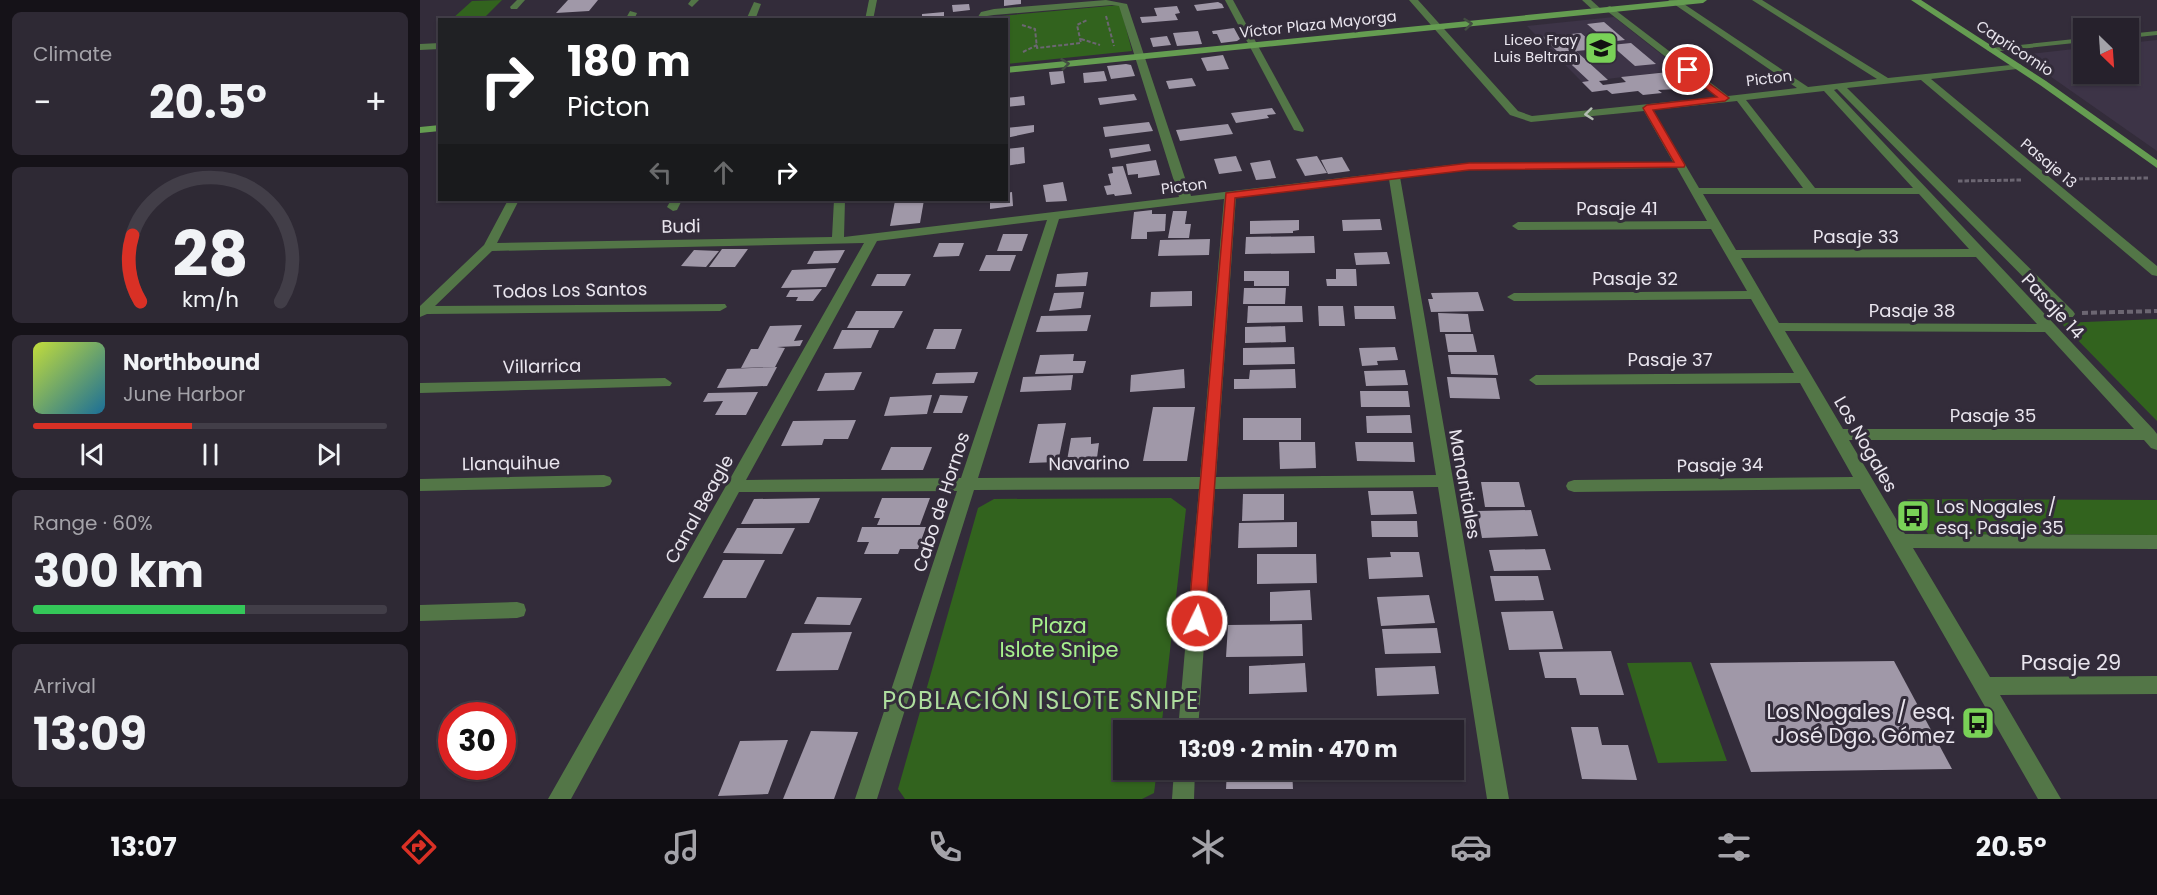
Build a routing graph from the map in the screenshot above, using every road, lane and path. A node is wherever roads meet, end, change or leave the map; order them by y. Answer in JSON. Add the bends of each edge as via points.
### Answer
{"nodes":[{"id":1,"x":521,"y":0,"type":"edge"},
{"id":2,"x":873,"y":0,"type":"edge"},
{"id":3,"x":1229,"y":0,"type":"edge"},
{"id":4,"x":1413,"y":0,"type":"edge"},
{"id":5,"x":1586,"y":0,"type":"edge"},
{"id":6,"x":1703,"y":0,"type":"edge"},
{"id":7,"x":1756,"y":0,"type":"edge"},
{"id":8,"x":1915,"y":0,"type":"edge"},
{"id":9,"x":1675,"y":1,"type":"edge"},
{"id":10,"x":757,"y":4,"type":"dead end"},
{"id":11,"x":1051,"y":4,"type":"edge"},
{"id":12,"x":514,"y":7,"type":"dead end"},
{"id":13,"x":1610,"y":9,"type":"junction"},
{"id":14,"x":1598,"y":10,"type":"junction"},
{"id":15,"x":1104,"y":11,"type":"dead end"},
{"id":16,"x":982,"y":17,"type":"edge"},
{"id":17,"x":751,"y":18,"type":"edge"},
{"id":18,"x":869,"y":18,"type":"edge"},
{"id":19,"x":1077,"y":25,"type":"dead end"},
{"id":20,"x":1437,"y":27,"type":"junction"},
{"id":21,"x":1035,"y":29,"type":"dead end"},
{"id":22,"x":2157,"y":33,"type":"edge"},
{"id":23,"x":2139,"y":35,"type":"edge"},
{"id":24,"x":2073,"y":41,"type":"edge"},
{"id":25,"x":1254,"y":45,"type":"junction"},
{"id":26,"x":438,"y":46,"type":"edge"},
{"id":27,"x":420,"y":47,"type":"edge"},
{"id":28,"x":1115,"y":49,"type":"dead end"},
{"id":29,"x":1990,"y":50,"type":"junction"},
{"id":30,"x":1141,"y":57,"type":"junction"},
{"id":31,"x":2017,"y":66,"type":"junction"},
{"id":32,"x":1008,"y":70,"type":"edge"},
{"id":33,"x":1922,"y":76,"type":"junction"},
{"id":34,"x":1886,"y":80,"type":"junction"},
{"id":35,"x":1839,"y":86,"type":"junction"},
{"id":36,"x":1826,"y":87,"type":"junction"},
{"id":37,"x":1805,"y":89,"type":"junction"},
{"id":38,"x":1739,"y":97,"type":"junction"},
{"id":39,"x":1725,"y":98,"type":"junction"},
{"id":40,"x":1647,"y":108,"type":"junction"},
{"id":41,"x":438,"y":128,"type":"edge"},
{"id":42,"x":420,"y":130,"type":"edge"},
{"id":43,"x":1299,"y":130,"type":"dead end"},
{"id":44,"x":1680,"y":165,"type":"junction"},
{"id":45,"x":2157,"y":165,"type":"edge"},
{"id":46,"x":1394,"y":175,"type":"junction"},
{"id":47,"x":1696,"y":191,"type":"junction"},
{"id":48,"x":1812,"y":191,"type":"junction"},
{"id":49,"x":1922,"y":191,"type":"junction"},
{"id":50,"x":1230,"y":195,"type":"junction"},
{"id":51,"x":1186,"y":200,"type":"junction"},
{"id":52,"x":512,"y":201,"type":"edge"},
{"id":53,"x":839,"y":201,"type":"edge"},
{"id":54,"x":1054,"y":217,"type":"junction"},
{"id":55,"x":1716,"y":225,"type":"junction"},
{"id":56,"x":1518,"y":226,"type":"dead end"},
{"id":57,"x":872,"y":239,"type":"junction"},
{"id":58,"x":838,"y":241,"type":"junction"},
{"id":59,"x":489,"y":247,"type":"junction"},
{"id":60,"x":1980,"y":253,"type":"junction"},
{"id":61,"x":1732,"y":254,"type":"junction"},
{"id":62,"x":2157,"y":272,"type":"edge"},
{"id":63,"x":1756,"y":295,"type":"junction"},
{"id":64,"x":1514,"y":297,"type":"dead end"},
{"id":65,"x":720,"y":307,"type":"dead end"},
{"id":66,"x":421,"y":311,"type":"edge"},
{"id":67,"x":2157,"y":311,"type":"edge"},
{"id":68,"x":2068,"y":314,"type":"joint"},
{"id":69,"x":1775,"y":327,"type":"junction"},
{"id":70,"x":2049,"y":328,"type":"junction"},
{"id":71,"x":1805,"y":378,"type":"junction"},
{"id":72,"x":1536,"y":380,"type":"dead end"},
{"id":73,"x":665,"y":383,"type":"dead end"},
{"id":74,"x":420,"y":388,"type":"edge"},
{"id":75,"x":1838,"y":435,"type":"junction"},
{"id":76,"x":2152,"y":439,"type":"edge"},
{"id":77,"x":604,"y":481,"type":"dead end"},
{"id":78,"x":1208,"y":481,"type":"junction"},
{"id":79,"x":1445,"y":481,"type":"junction"},
{"id":80,"x":1866,"y":483,"type":"junction"},
{"id":81,"x":968,"y":484,"type":"junction"},
{"id":82,"x":420,"y":485,"type":"edge"},
{"id":83,"x":734,"y":486,"type":"junction"},
{"id":84,"x":1574,"y":486,"type":"dead end"},
{"id":85,"x":1900,"y":541,"type":"junction"},
{"id":86,"x":2157,"y":542,"type":"edge"},
{"id":87,"x":517,"y":610,"type":"dead end"},
{"id":88,"x":420,"y":613,"type":"edge"},
{"id":89,"x":2157,"y":686,"type":"edge"},
{"id":90,"x":1984,"y":687,"type":"junction"},
{"id":91,"x":1189,"y":720,"type":"edge"},
{"id":92,"x":1184,"y":780,"type":"edge"},
{"id":93,"x":559,"y":799,"type":"edge"},
{"id":94,"x":866,"y":799,"type":"edge"},
{"id":95,"x":1183,"y":799,"type":"edge"},
{"id":96,"x":1498,"y":799,"type":"edge"},
{"id":97,"x":2050,"y":799,"type":"edge"}],
"edges":[{"from":1,"to":12,"type":"lane"},
{"from":2,"to":18,"type":"street"},
{"from":3,"to":25,"type":"street"},
{"from":4,"to":20,"type":"street"},
{"from":5,"to":14,"type":"street"},
{"from":6,"to":9,"type":"street","name":"Víctor Plaza Mayorga"},
{"from":7,"to":34,"type":"street"},
{"from":8,"to":29,"type":"street","name":"Capricornio"},
{"from":9,"to":13,"type":"street","name":"Víctor Plaza Mayorga"},
{"from":9,"to":37,"type":"street"},
{"from":10,"to":17,"type":"street"},
{"from":11,"to":16,"type":"street"},
{"from":11,"to":30,"type":"street","via":[[1124,5]]},
{"from":13,"to":14,"type":"street","name":"Víctor Plaza Mayorga"},
{"from":13,"to":39,"type":"street"},
{"from":20,"to":14,"type":"street","name":"Víctor Plaza Mayorga","one_way":true},
{"from":15,"to":28,"type":"path"},
{"from":19,"to":21,"type":"path","via":[[1081,43],[1037,48]]},
{"from":20,"to":25,"type":"street","name":"Víctor Plaza Mayorga"},
{"from":40,"to":20,"type":"street","name":"Picton","one_way":true,"via":[[1543,119],[1524,117],[1514,113]]},
{"from":22,"to":23,"type":"lane"},
{"from":24,"to":29,"type":"lane"},
{"from":25,"to":30,"type":"street","name":"Víctor Plaza Mayorga"},
{"from":25,"to":43,"type":"street"},
{"from":26,"to":27,"type":"street"},
{"from":29,"to":31,"type":"street","name":"Capricornio"},
{"from":32,"to":30,"type":"street","name":"Víctor Plaza Mayorga","one_way":true},
{"from":30,"to":51,"type":"street"},
{"from":31,"to":33,"type":"street","name":"Picton"},
{"from":31,"to":45,"type":"street","name":"Capricornio"},
{"from":33,"to":34,"type":"street","name":"Picton"},
{"from":33,"to":62,"type":"street","name":"Pasaje 13"},
{"from":34,"to":35,"type":"street","name":"Picton"},
{"from":35,"to":36,"type":"street","name":"Picton"},
{"from":35,"to":68,"type":"street","name":"Pasaje 14"},
{"from":36,"to":37,"type":"street","name":"Picton"},
{"from":36,"to":49,"type":"street","name":"Pasaje 14"},
{"from":37,"to":38,"type":"street","name":"Picton"},
{"from":38,"to":39,"type":"street","name":"Picton"},
{"from":38,"to":48,"type":"street"},
{"from":39,"to":40,"type":"street","name":"Picton"},
{"from":40,"to":44,"type":"street","name":"Los Nogales"},
{"from":41,"to":42,"type":"street"},
{"from":44,"to":46,"type":"street","name":"Picton","via":[[1469,166]]},
{"from":44,"to":47,"type":"street","name":"Los Nogales"},
{"from":46,"to":50,"type":"street","name":"Picton"},
{"from":46,"to":79,"type":"street","name":"Manantiales"},
{"from":47,"to":48,"type":"street"},
{"from":47,"to":55,"type":"street","name":"Los Nogales"},
{"from":48,"to":49,"type":"street"},
{"from":49,"to":60,"type":"street","name":"Pasaje 14"},
{"from":50,"to":51,"type":"street","name":"Picton"},
{"from":50,"to":78,"type":"street"},
{"from":51,"to":54,"type":"street","name":"Picton"},
{"from":52,"to":59,"type":"street"},
{"from":53,"to":58,"type":"street"},
{"from":54,"to":57,"type":"street","name":"Picton"},
{"from":54,"to":81,"type":"street","name":"Cabo de Hornos"},
{"from":55,"to":56,"type":"street","name":"Pasaje 41"},
{"from":55,"to":61,"type":"street","name":"Los Nogales"},
{"from":57,"to":58,"type":"street","name":"Budi"},
{"from":57,"to":83,"type":"street","name":"Canal Beagle"},
{"from":58,"to":59,"type":"street","name":"Budi"},
{"from":59,"to":66,"type":"street"},
{"from":60,"to":61,"type":"street","name":"Pasaje 33"},
{"from":60,"to":70,"type":"street","name":"Pasaje 14"},
{"from":61,"to":63,"type":"street","name":"Los Nogales"},
{"from":63,"to":64,"type":"street","name":"Pasaje 32"},
{"from":63,"to":69,"type":"street","name":"Los Nogales"},
{"from":65,"to":66,"type":"street","name":"Todos Los Santos"},
{"from":67,"to":68,"type":"path"},
{"from":69,"to":70,"type":"street","name":"Pasaje 38"},
{"from":69,"to":71,"type":"street","name":"Los Nogales"},
{"from":70,"to":76,"type":"street","name":"Pasaje 14"},
{"from":71,"to":72,"type":"street","name":"Pasaje 37"},
{"from":71,"to":75,"type":"street","name":"Los Nogales"},
{"from":73,"to":74,"type":"street","name":"Villarrica"},
{"from":75,"to":76,"type":"street","name":"Pasaje 35"},
{"from":75,"to":80,"type":"street","name":"Los Nogales"},
{"from":77,"to":82,"type":"street","name":"Llanquihue"},
{"from":78,"to":79,"type":"street","name":"Navarino"},
{"from":78,"to":81,"type":"street","name":"Navarino"},
{"from":78,"to":91,"type":"street"},
{"from":79,"to":96,"type":"street","name":"Manantiales"},
{"from":80,"to":84,"type":"street","name":"Pasaje 34"},
{"from":80,"to":85,"type":"street","name":"Los Nogales"},
{"from":81,"to":83,"type":"street","name":"Navarino"},
{"from":81,"to":94,"type":"street","name":"Cabo de Hornos"},
{"from":83,"to":93,"type":"street","name":"Canal Beagle"},
{"from":85,"to":86,"type":"street"},
{"from":85,"to":90,"type":"street","name":"Los Nogales"},
{"from":87,"to":88,"type":"street"},
{"from":89,"to":90,"type":"street","name":"Pasaje 29"},
{"from":90,"to":97,"type":"street","name":"Los Nogales"},
{"from":92,"to":95,"type":"street"}]}
